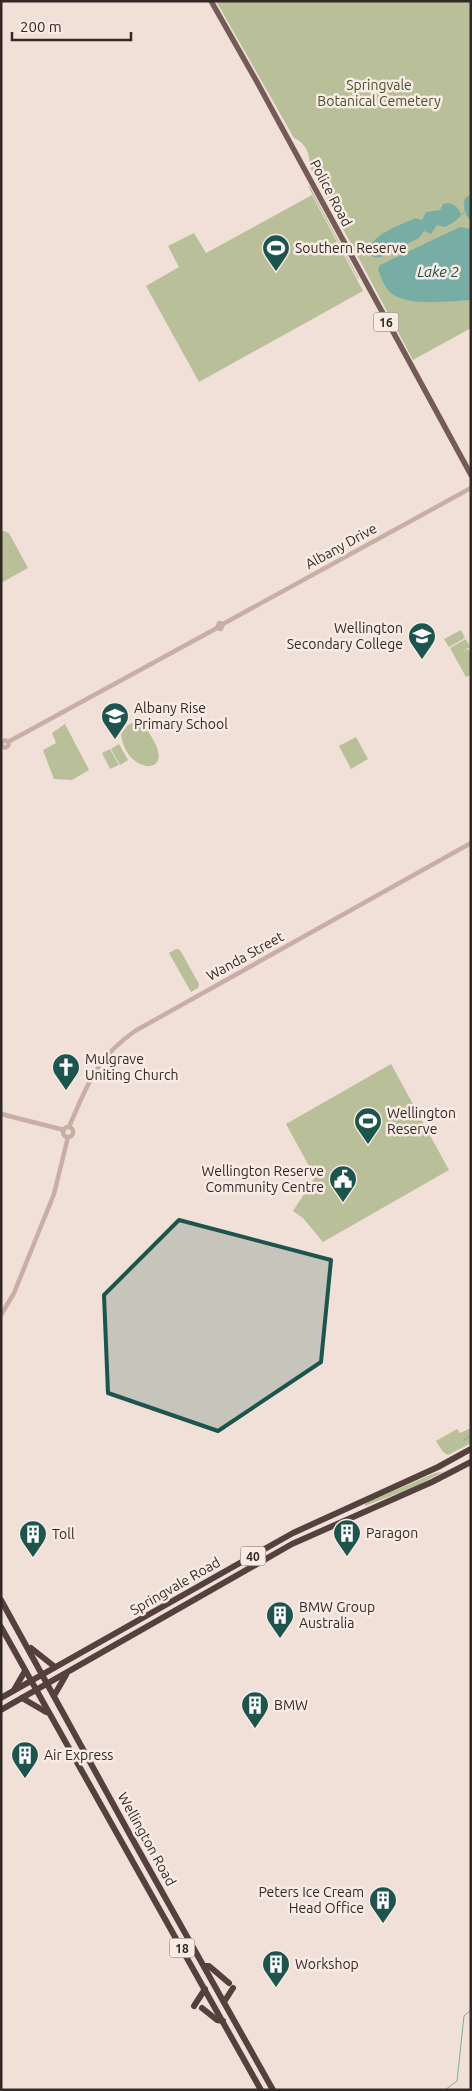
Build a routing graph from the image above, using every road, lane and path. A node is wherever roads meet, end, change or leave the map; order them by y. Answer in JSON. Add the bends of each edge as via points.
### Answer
{"nodes":[{"id":1,"x":211,"y":1,"type":"edge"},
{"id":2,"x":471,"y":475,"type":"edge"},
{"id":3,"x":471,"y":488,"type":"edge"},
{"id":4,"x":2,"y":746,"type":"edge"},
{"id":5,"x":471,"y":843,"type":"edge"},
{"id":6,"x":1,"y":1114,"type":"edge"},
{"id":7,"x":69,"y":1127,"type":"junction"},
{"id":8,"x":64,"y":1130,"type":"junction"},
{"id":9,"x":68,"y":1136,"type":"junction"},
{"id":10,"x":1,"y":1315,"type":"edge"},
{"id":11,"x":471,"y":1449,"type":"edge"},
{"id":12,"x":471,"y":1462,"type":"edge"},
{"id":13,"x":353,"y":1505,"type":"junction"},
{"id":14,"x":359,"y":1515,"type":"junction"},
{"id":15,"x":1,"y":1600,"type":"edge"},
{"id":16,"x":1,"y":1627,"type":"edge"},
{"id":17,"x":26,"y":1644,"type":"junction"},
{"id":18,"x":55,"y":1667,"type":"junction"},
{"id":19,"x":25,"y":1670,"type":"junction"},
{"id":20,"x":68,"y":1672,"type":"junction"},
{"id":21,"x":43,"y":1674,"type":"junction"},
{"id":22,"x":31,"y":1681,"type":"junction"},
{"id":23,"x":48,"y":1683,"type":"junction"},
{"id":24,"x":36,"y":1690,"type":"junction"},
{"id":25,"x":13,"y":1691,"type":"junction"},
{"id":26,"x":55,"y":1694,"type":"junction"},
{"id":27,"x":1,"y":1698,"type":"edge"},
{"id":28,"x":22,"y":1698,"type":"junction"},
{"id":29,"x":1,"y":1710,"type":"edge"},
{"id":30,"x":49,"y":1714,"type":"junction"},
{"id":31,"x":204,"y":1966,"type":"junction"},
{"id":32,"x":205,"y":1989,"type":"junction"},
{"id":33,"x":224,"y":2002,"type":"junction"},
{"id":34,"x":194,"y":2006,"type":"dead end"},
{"id":35,"x":202,"y":2008,"type":"dead end"},
{"id":36,"x":223,"y":2021,"type":"junction"},
{"id":37,"x":261,"y":2090,"type":"edge"},
{"id":38,"x":273,"y":2090,"type":"edge"}],
"edges":[{"from":1,"to":2,"type":"main road","name":"Police Road","number":"16"},
{"from":3,"to":4,"type":"street","name":"Albany Drive","via":[[223,624],[218,623],[216,628],[8,742],[7,748]]},
{"from":5,"to":7,"type":"street","name":"Wanda Street","via":[[129,1035],[94,1072]]},
{"from":6,"to":8,"type":"street"},
{"from":7,"to":8,"type":"street"},
{"from":7,"to":9,"type":"street","via":[[73,1131]]},
{"from":8,"to":9,"type":"street"},
{"from":9,"to":10,"type":"street","via":[[54,1194],[14,1293]]},
{"from":11,"to":13,"type":"highway","name":"Springvale Road","number":"40"},
{"from":12,"to":14,"type":"highway","name":"Springvale Road","number":"40"},
{"from":13,"to":14,"type":"highway"},
{"from":13,"to":18,"type":"highway","name":"Springvale Road","number":"40","via":[[290,1535]]},
{"from":14,"to":20,"type":"highway","name":"Springvale Road","number":"40","via":[[279,1551]]},
{"from":15,"to":17,"type":"highway","name":"Wellington Road","number":"18"},
{"from":16,"to":19,"type":"highway","name":"Wellington Road","number":"18"},
{"from":17,"to":18,"type":"highway"},
{"from":17,"to":21,"type":"highway","name":"Wellington Road","number":"18"},
{"from":18,"to":21,"type":"highway","name":"Springvale Road","number":"40"},
{"from":19,"to":22,"type":"highway","name":"Wellington Road","number":"18"},
{"from":19,"to":25,"type":"highway"},
{"from":20,"to":23,"type":"highway","name":"Springvale Road","number":"40"},
{"from":20,"to":26,"type":"highway"},
{"from":21,"to":22,"type":"highway","name":"Springvale Road","number":"40"},
{"from":21,"to":23,"type":"highway","name":"Wellington Road","number":"18"},
{"from":22,"to":24,"type":"highway","name":"Wellington Road","number":"18"},
{"from":22,"to":25,"type":"highway","name":"Springvale Road","number":"40"},
{"from":23,"to":24,"type":"highway","name":"Springvale Road","number":"40"},
{"from":23,"to":26,"type":"highway","name":"Wellington Road","number":"18"},
{"from":24,"to":28,"type":"highway","name":"Springvale Road","number":"40"},
{"from":24,"to":30,"type":"highway","name":"Wellington Road","number":"18"},
{"from":25,"to":27,"type":"highway","name":"Springvale Road","number":"40"},
{"from":26,"to":31,"type":"highway","name":"Wellington Road","number":"18"},
{"from":28,"to":29,"type":"highway","name":"Springvale Road","number":"40"},
{"from":28,"to":30,"type":"highway"},
{"from":30,"to":32,"type":"highway","name":"Wellington Road","number":"18"},
{"from":31,"to":33,"type":"highway","name":"Wellington Road","number":"18"},
{"from":31,"to":33,"type":"highway","via":[[209,1966],[231,1985]]},
{"from":32,"to":34,"type":"highway"},
{"from":32,"to":36,"type":"highway","name":"Wellington Road","number":"18"},
{"from":33,"to":38,"type":"highway","name":"Wellington Road","number":"18"},
{"from":35,"to":36,"type":"highway"},
{"from":36,"to":37,"type":"highway","name":"Wellington Road","number":"18"}]}
